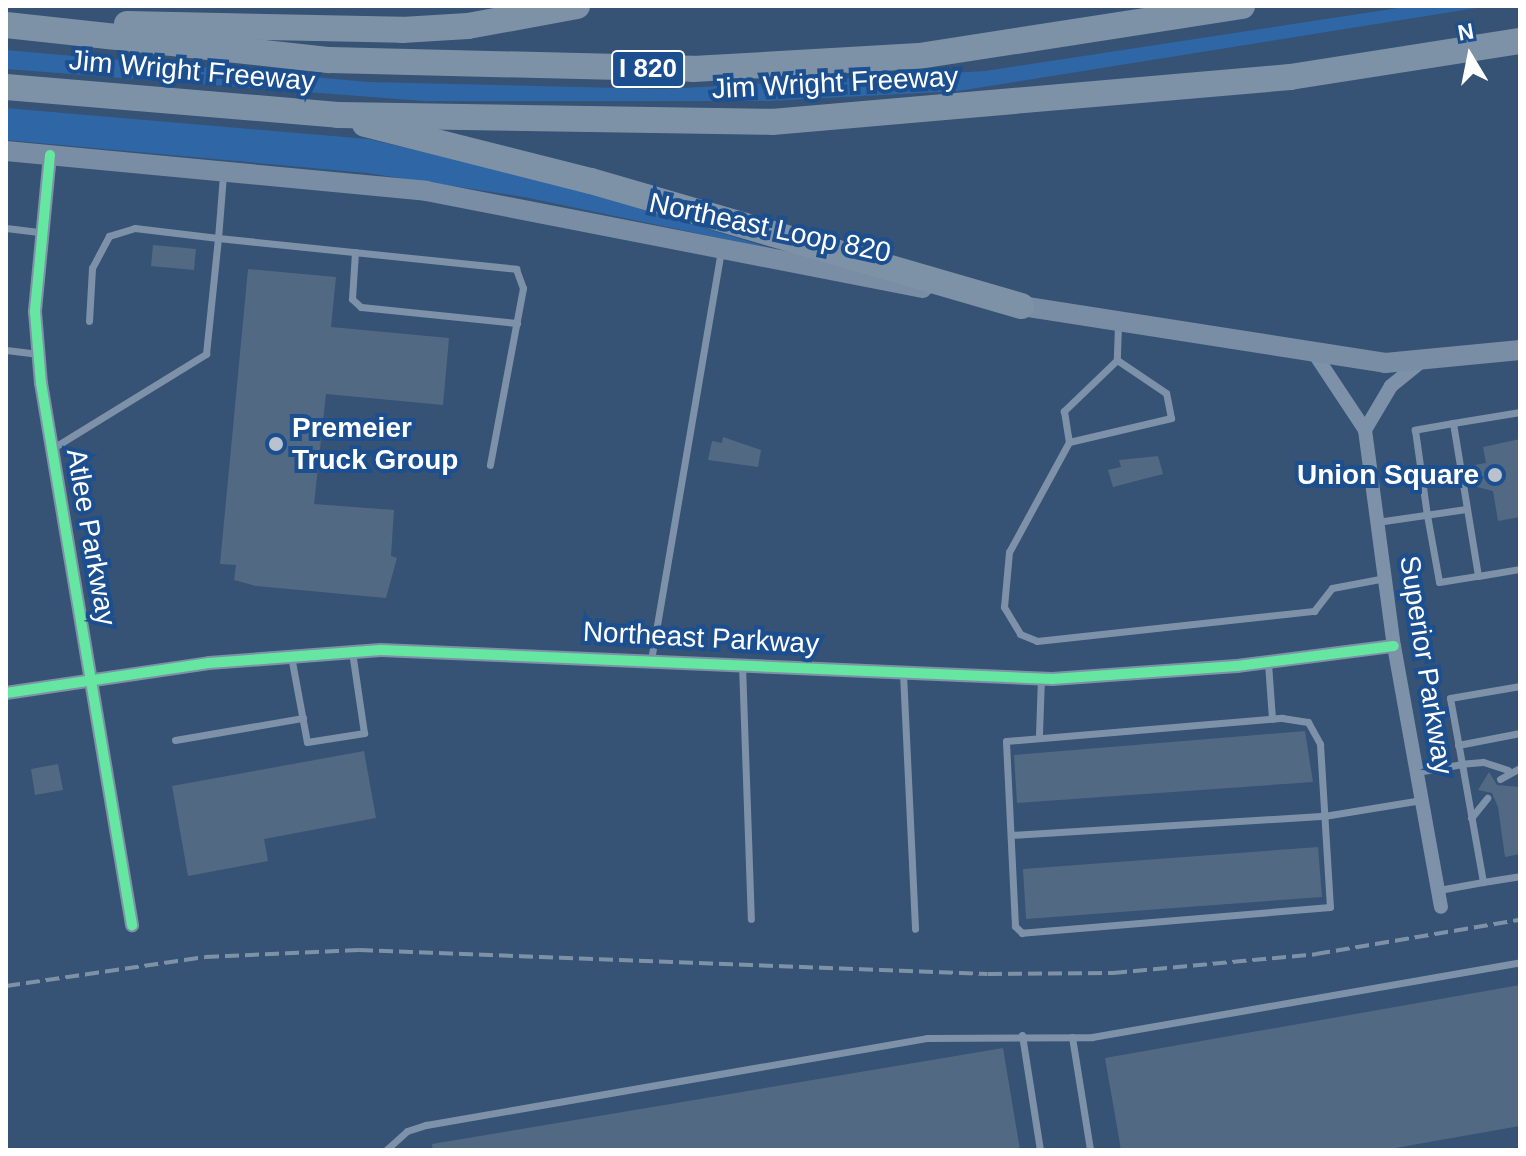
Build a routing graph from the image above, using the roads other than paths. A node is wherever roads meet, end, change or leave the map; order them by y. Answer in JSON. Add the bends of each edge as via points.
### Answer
{"nodes":[{"id":1,"x":577,"y":6,"type":"edge"},
{"id":2,"x":1242,"y":6,"type":"edge"},
{"id":3,"x":6,"y":25,"type":"edge"},
{"id":4,"x":53,"y":29,"type":"junction"},
{"id":5,"x":1520,"y":41,"type":"edge"},
{"id":6,"x":6,"y":87,"type":"edge"},
{"id":7,"x":338,"y":115,"type":"junction"},
{"id":8,"x":6,"y":151,"type":"edge"},
{"id":9,"x":50,"y":155,"type":"junction"},
{"id":10,"x":224,"y":169,"type":"junction"},
{"id":11,"x":6,"y":228,"type":"edge"},
{"id":12,"x":41,"y":232,"type":"junction"},
{"id":13,"x":218,"y":238,"type":"junction"},
{"id":14,"x":721,"y":248,"type":"junction"},
{"id":15,"x":355,"y":252,"type":"junction"},
{"id":16,"x":1021,"y":306,"type":"junction"},
{"id":17,"x":89,"y":321,"type":"dead end"},
{"id":18,"x":517,"y":323,"type":"junction"},
{"id":19,"x":1118,"y":323,"type":"junction"},
{"id":20,"x":6,"y":350,"type":"edge"},
{"id":21,"x":1520,"y":350,"type":"edge"},
{"id":22,"x":39,"y":354,"type":"junction"},
{"id":23,"x":1316,"y":356,"type":"junction"},
{"id":24,"x":1117,"y":360,"type":"junction"},
{"id":25,"x":1422,"y":361,"type":"junction"},
{"id":26,"x":1520,"y":412,"type":"edge"},
{"id":27,"x":1453,"y":423,"type":"junction"},
{"id":28,"x":1365,"y":430,"type":"junction"},
{"id":29,"x":1069,"y":442,"type":"junction"},
{"id":30,"x":51,"y":449,"type":"junction"},
{"id":31,"x":490,"y":465,"type":"dead end"},
{"id":32,"x":1466,"y":509,"type":"junction"},
{"id":33,"x":1427,"y":515,"type":"junction"},
{"id":34,"x":1377,"y":522,"type":"junction"},
{"id":35,"x":1520,"y":569,"type":"edge"},
{"id":36,"x":1478,"y":576,"type":"junction"},
{"id":37,"x":1385,"y":578,"type":"junction"},
{"id":38,"x":1394,"y":646,"type":"junction"},
{"id":39,"x":352,"y":652,"type":"junction"},
{"id":40,"x":291,"y":656,"type":"junction"},
{"id":41,"x":651,"y":660,"type":"junction"},
{"id":42,"x":1268,"y":663,"type":"junction"},
{"id":43,"x":742,"y":665,"type":"junction"},
{"id":44,"x":903,"y":673,"type":"junction"},
{"id":45,"x":1041,"y":678,"type":"junction"},
{"id":46,"x":92,"y":681,"type":"junction"},
{"id":47,"x":1520,"y":686,"type":"edge"},
{"id":48,"x":6,"y":693,"type":"edge"},
{"id":49,"x":303,"y":718,"type":"junction"},
{"id":50,"x":1272,"y":719,"type":"junction"},
{"id":51,"x":1520,"y":733,"type":"edge"},
{"id":52,"x":1039,"y":734,"type":"junction"},
{"id":53,"x":175,"y":740,"type":"dead end"},
{"id":54,"x":1458,"y":745,"type":"junction"},
{"id":55,"x":1462,"y":764,"type":"junction"},
{"id":56,"x":1520,"y":768,"type":"edge"},
{"id":57,"x":1508,"y":770,"type":"junction"},
{"id":58,"x":1417,"y":772,"type":"junction"},
{"id":59,"x":1500,"y":779,"type":"dead end"},
{"id":60,"x":1487,"y":798,"type":"dead end"},
{"id":61,"x":1422,"y":800,"type":"junction"},
{"id":62,"x":1324,"y":816,"type":"junction"},
{"id":63,"x":1471,"y":818,"type":"junction"},
{"id":64,"x":1011,"y":835,"type":"junction"},
{"id":65,"x":1520,"y":876,"type":"edge"},
{"id":66,"x":1483,"y":882,"type":"junction"},
{"id":67,"x":1438,"y":890,"type":"junction"},
{"id":68,"x":1441,"y":907,"type":"dead end"},
{"id":69,"x":751,"y":919,"type":"dead end"},
{"id":70,"x":132,"y":925,"type":"dead end"},
{"id":71,"x":915,"y":929,"type":"dead end"},
{"id":72,"x":1520,"y":962,"type":"edge"},
{"id":73,"x":1022,"y":1035,"type":"junction"},
{"id":74,"x":1072,"y":1037,"type":"junction"},
{"id":75,"x":386,"y":1150,"type":"edge"},
{"id":76,"x":1040,"y":1150,"type":"edge"},
{"id":77,"x":1090,"y":1150,"type":"edge"}],
"edges":[{"from":1,"to":4,"type":"highway","via":[[468,26],[402,30],[114,24]]},
{"from":2,"to":4,"type":"highway","name":"Jim Wright Freeway","number":"I 820","via":[[919,56],[693,69],[330,60]]},
{"from":3,"to":4,"type":"highway","name":"Jim Wright Freeway","number":"I 820"},
{"from":5,"to":7,"type":"highway","name":"Jim Wright Freeway","number":"I 820","via":[[1290,77],[830,119],[531,122]]},
{"from":6,"to":7,"type":"highway","name":"Jim Wright Freeway","number":"I 820"},
{"from":7,"to":16,"type":"highway","via":[[591,181]]},
{"from":8,"to":9,"type":"main road","name":"Northeast Loop 820"},
{"from":9,"to":10,"type":"main road","name":"Northeast Loop 820"},
{"from":9,"to":12,"type":"street","name":"Atlee Parkway"},
{"from":10,"to":13,"type":"lane"},
{"from":10,"to":14,"type":"main road","name":"Northeast Loop 820","via":[[426,191]]},
{"from":11,"to":12,"type":"lane"},
{"from":12,"to":22,"type":"street","name":"Atlee Parkway"},
{"from":13,"to":15,"type":"lane"},
{"from":13,"to":17,"type":"lane","via":[[135,228],[109,236],[92,268]]},
{"from":13,"to":30,"type":"lane","via":[[206,354]]},
{"from":14,"to":16,"type":"main road","name":"Northeast Loop 820"},
{"from":14,"to":41,"type":"lane"},
{"from":15,"to":18,"type":"lane","via":[[352,299],[361,307]]},
{"from":15,"to":18,"type":"lane","via":[[516,269],[523,288]]},
{"from":16,"to":19,"type":"main road","name":"Northeast Loop 820"},
{"from":18,"to":31,"type":"lane"},
{"from":19,"to":23,"type":"main road","name":"Northeast Loop 820"},
{"from":19,"to":24,"type":"lane"},
{"from":20,"to":22,"type":"lane"},
{"from":21,"to":25,"type":"main road","name":"Northeast Loop 820"},
{"from":22,"to":30,"type":"street","name":"Atlee Parkway"},
{"from":23,"to":25,"type":"main road","name":"Northeast Loop 820"},
{"from":23,"to":28,"type":"street"},
{"from":24,"to":29,"type":"lane","via":[[1064,411]]},
{"from":24,"to":29,"type":"lane","via":[[1166,393],[1171,418]]},
{"from":25,"to":28,"type":"street","via":[[1391,386]]},
{"from":26,"to":27,"type":"lane"},
{"from":27,"to":32,"type":"lane"},
{"from":27,"to":33,"type":"lane","via":[[1415,430]]},
{"from":28,"to":34,"type":"street","name":"Superior Parkway"},
{"from":29,"to":37,"type":"lane","via":[[1009,552],[1004,607],[1020,634],[1037,641],[1314,611],[1332,588]]},
{"from":30,"to":46,"type":"street","name":"Atlee Parkway"},
{"from":32,"to":33,"type":"lane"},
{"from":32,"to":36,"type":"lane"},
{"from":33,"to":34,"type":"lane"},
{"from":33,"to":36,"type":"lane","via":[[1439,582]]},
{"from":34,"to":37,"type":"street","name":"Superior Parkway"},
{"from":35,"to":36,"type":"lane"},
{"from":37,"to":38,"type":"street","name":"Superior Parkway"},
{"from":38,"to":42,"type":"street","name":"Northeast Parkway"},
{"from":38,"to":58,"type":"street","name":"Superior Parkway"},
{"from":39,"to":40,"type":"street","name":"Northeast Parkway"},
{"from":39,"to":41,"type":"street","name":"Northeast Parkway"},
{"from":39,"to":49,"type":"lane","via":[[364,733],[307,742]]},
{"from":40,"to":46,"type":"street","name":"Northeast Parkway"},
{"from":40,"to":49,"type":"lane"},
{"from":41,"to":43,"type":"street","name":"Northeast Parkway"},
{"from":42,"to":45,"type":"street","name":"Northeast Parkway"},
{"from":42,"to":50,"type":"lane"},
{"from":43,"to":44,"type":"street","name":"Northeast Parkway"},
{"from":43,"to":69,"type":"lane"},
{"from":44,"to":45,"type":"street","name":"Northeast Parkway"},
{"from":44,"to":71,"type":"lane"},
{"from":45,"to":52,"type":"lane"},
{"from":46,"to":48,"type":"street","name":"Northeast Parkway"},
{"from":46,"to":70,"type":"street","name":"Atlee Parkway"},
{"from":47,"to":54,"type":"lane","via":[[1450,698]]},
{"from":49,"to":53,"type":"lane"},
{"from":50,"to":52,"type":"lane"},
{"from":50,"to":62,"type":"lane","via":[[1294,718],[1316,729]]},
{"from":51,"to":54,"type":"lane"},
{"from":52,"to":64,"type":"lane","via":[[1006,741]]},
{"from":54,"to":55,"type":"lane"},
{"from":55,"to":57,"type":"lane","via":[[1483,762]]},
{"from":55,"to":58,"type":"lane"},
{"from":55,"to":63,"type":"lane"},
{"from":56,"to":57,"type":"lane"},
{"from":57,"to":59,"type":"lane"},
{"from":58,"to":61,"type":"street","name":"Superior Parkway"},
{"from":60,"to":63,"type":"lane"},
{"from":61,"to":62,"type":"lane"},
{"from":61,"to":67,"type":"street","name":"Superior Parkway"},
{"from":62,"to":64,"type":"lane"},
{"from":62,"to":64,"type":"lane","via":[[1330,907],[1022,933],[1015,926]]},
{"from":63,"to":66,"type":"lane"},
{"from":65,"to":66,"type":"lane"},
{"from":66,"to":67,"type":"lane"},
{"from":67,"to":68,"type":"street","name":"Superior Parkway"},
{"from":72,"to":74,"type":"lane"},
{"from":73,"to":74,"type":"lane"},
{"from":73,"to":75,"type":"lane","via":[[927,1038],[426,1125],[407,1131]]},
{"from":73,"to":76,"type":"lane"},
{"from":74,"to":77,"type":"lane"}]}
